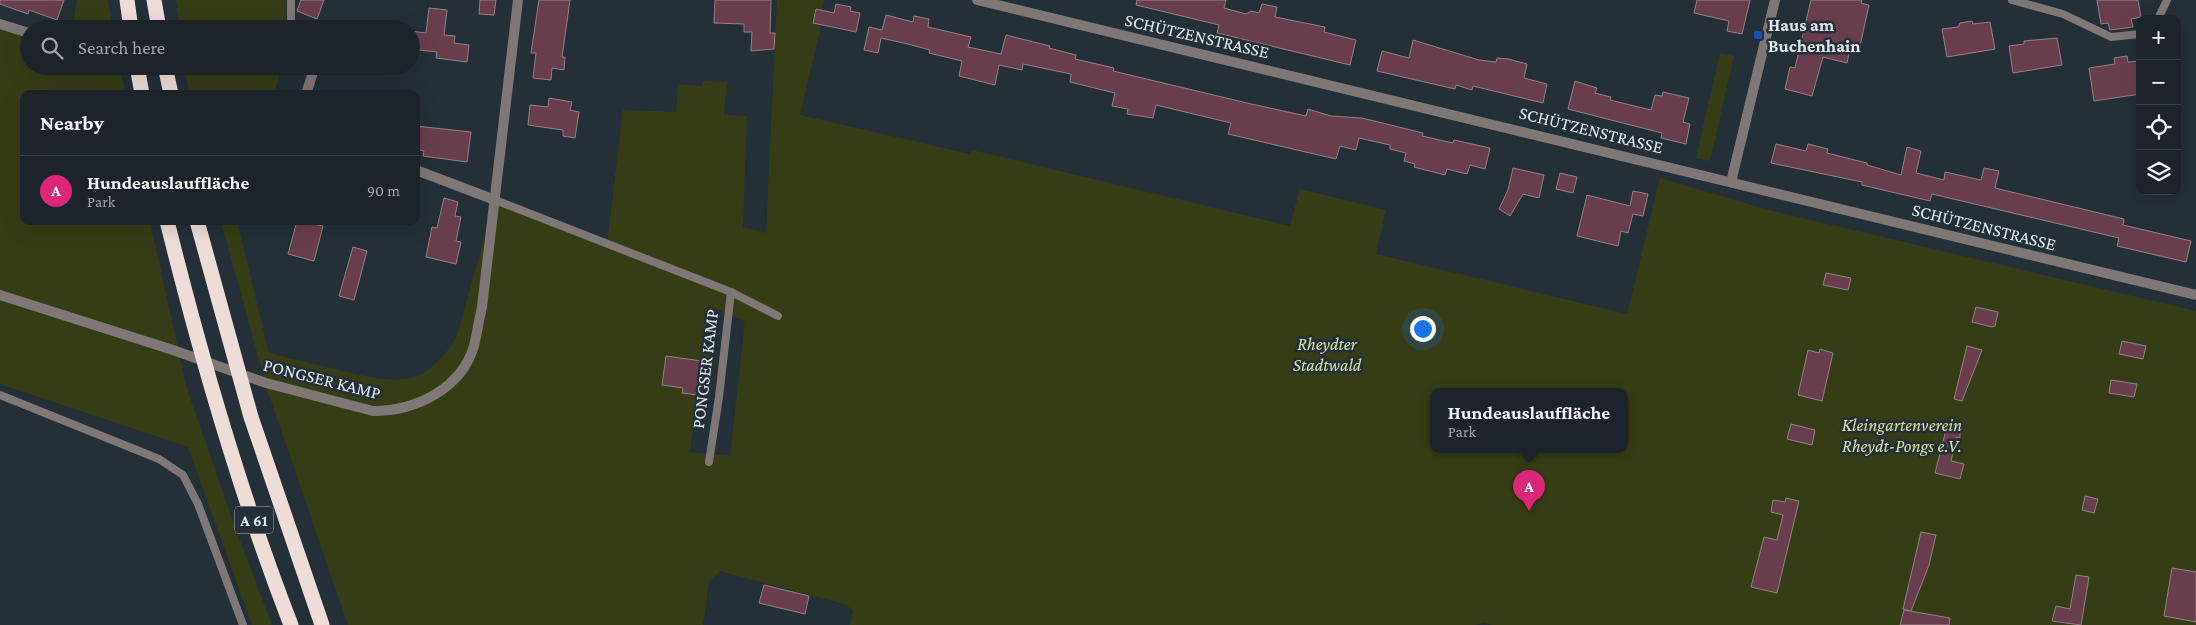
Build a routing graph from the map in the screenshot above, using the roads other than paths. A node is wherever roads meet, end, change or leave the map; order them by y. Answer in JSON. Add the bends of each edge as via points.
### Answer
{"nodes":[{"id":1,"x":127,"y":0,"type":"edge"},
{"id":2,"x":154,"y":0,"type":"edge"},
{"id":3,"x":291,"y":0,"type":"edge"},
{"id":4,"x":518,"y":0,"type":"edge"},
{"id":5,"x":977,"y":0,"type":"edge"},
{"id":6,"x":1775,"y":0,"type":"edge"},
{"id":7,"x":2012,"y":0,"type":"edge"},
{"id":8,"x":2167,"y":0,"type":"edge"},
{"id":9,"x":2160,"y":15,"type":"edge"},
{"id":10,"x":130,"y":20,"type":"edge"},
{"id":11,"x":157,"y":20,"type":"edge"},
{"id":12,"x":291,"y":20,"type":"edge"},
{"id":13,"x":0,"y":24,"type":"edge"},
{"id":14,"x":20,"y":30,"type":"edge"},
{"id":15,"x":2136,"y":34,"type":"edge"},
{"id":16,"x":139,"y":75,"type":"edge"},
{"id":17,"x":168,"y":75,"type":"edge"},
{"id":18,"x":312,"y":75,"type":"edge"},
{"id":19,"x":141,"y":90,"type":"edge"},
{"id":20,"x":170,"y":90,"type":"edge"},
{"id":21,"x":307,"y":90,"type":"edge"},
{"id":22,"x":420,"y":172,"type":"edge"},
{"id":23,"x":1731,"y":182,"type":"junction"},
{"id":24,"x":496,"y":200,"type":"junction"},
{"id":25,"x":168,"y":225,"type":"edge"},
{"id":26,"x":198,"y":225,"type":"edge"},
{"id":27,"x":731,"y":292,"type":"junction"},
{"id":28,"x":0,"y":295,"type":"edge"},
{"id":29,"x":2196,"y":295,"type":"edge"},
{"id":30,"x":778,"y":316,"type":"dead end"},
{"id":31,"x":0,"y":395,"type":"edge"},
{"id":32,"x":709,"y":462,"type":"dead end"},
{"id":33,"x":243,"y":625,"type":"edge"},
{"id":34,"x":291,"y":625,"type":"edge"},
{"id":35,"x":322,"y":625,"type":"edge"}],
"edges":[{"from":1,"to":10,"type":"highway"},
{"from":2,"to":11,"type":"highway"},
{"from":3,"to":12,"type":"lane"},
{"from":4,"to":24,"type":"street","name":"PONGSER KAMP"},
{"from":5,"to":23,"type":"street","name":"SCHÜTZENSTRASSE"},
{"from":6,"to":23,"type":"street"},
{"from":7,"to":15,"type":"lane","via":[[2063,14],[2111,37]]},
{"from":8,"to":9,"type":"lane"},
{"from":13,"to":14,"type":"street"},
{"from":16,"to":19,"type":"highway"},
{"from":17,"to":20,"type":"highway"},
{"from":18,"to":21,"type":"street"},
{"from":22,"to":24,"type":"street","name":"PONGSER KAMP"},
{"from":23,"to":29,"type":"street","name":"SCHÜTZENSTRASSE"},
{"from":24,"to":27,"type":"lane","name":"PONGSER KAMP"},
{"from":24,"to":28,"type":"street","name":"PONGSER KAMP","via":[[482,307],[473,347],[454,379],[442,391],[424,401],[392,411],[373,411],[284,388]]},
{"from":25,"to":34,"type":"highway","number":"A 61","via":[[220,414],[270,573]]},
{"from":26,"to":35,"type":"highway","number":"A 61","via":[[251,418]]},
{"from":27,"to":30,"type":"lane"},
{"from":27,"to":32,"type":"lane","name":"PONGSER KAMP"},
{"from":31,"to":33,"type":"lane","via":[[159,458],[183,475],[198,504]]}]}
